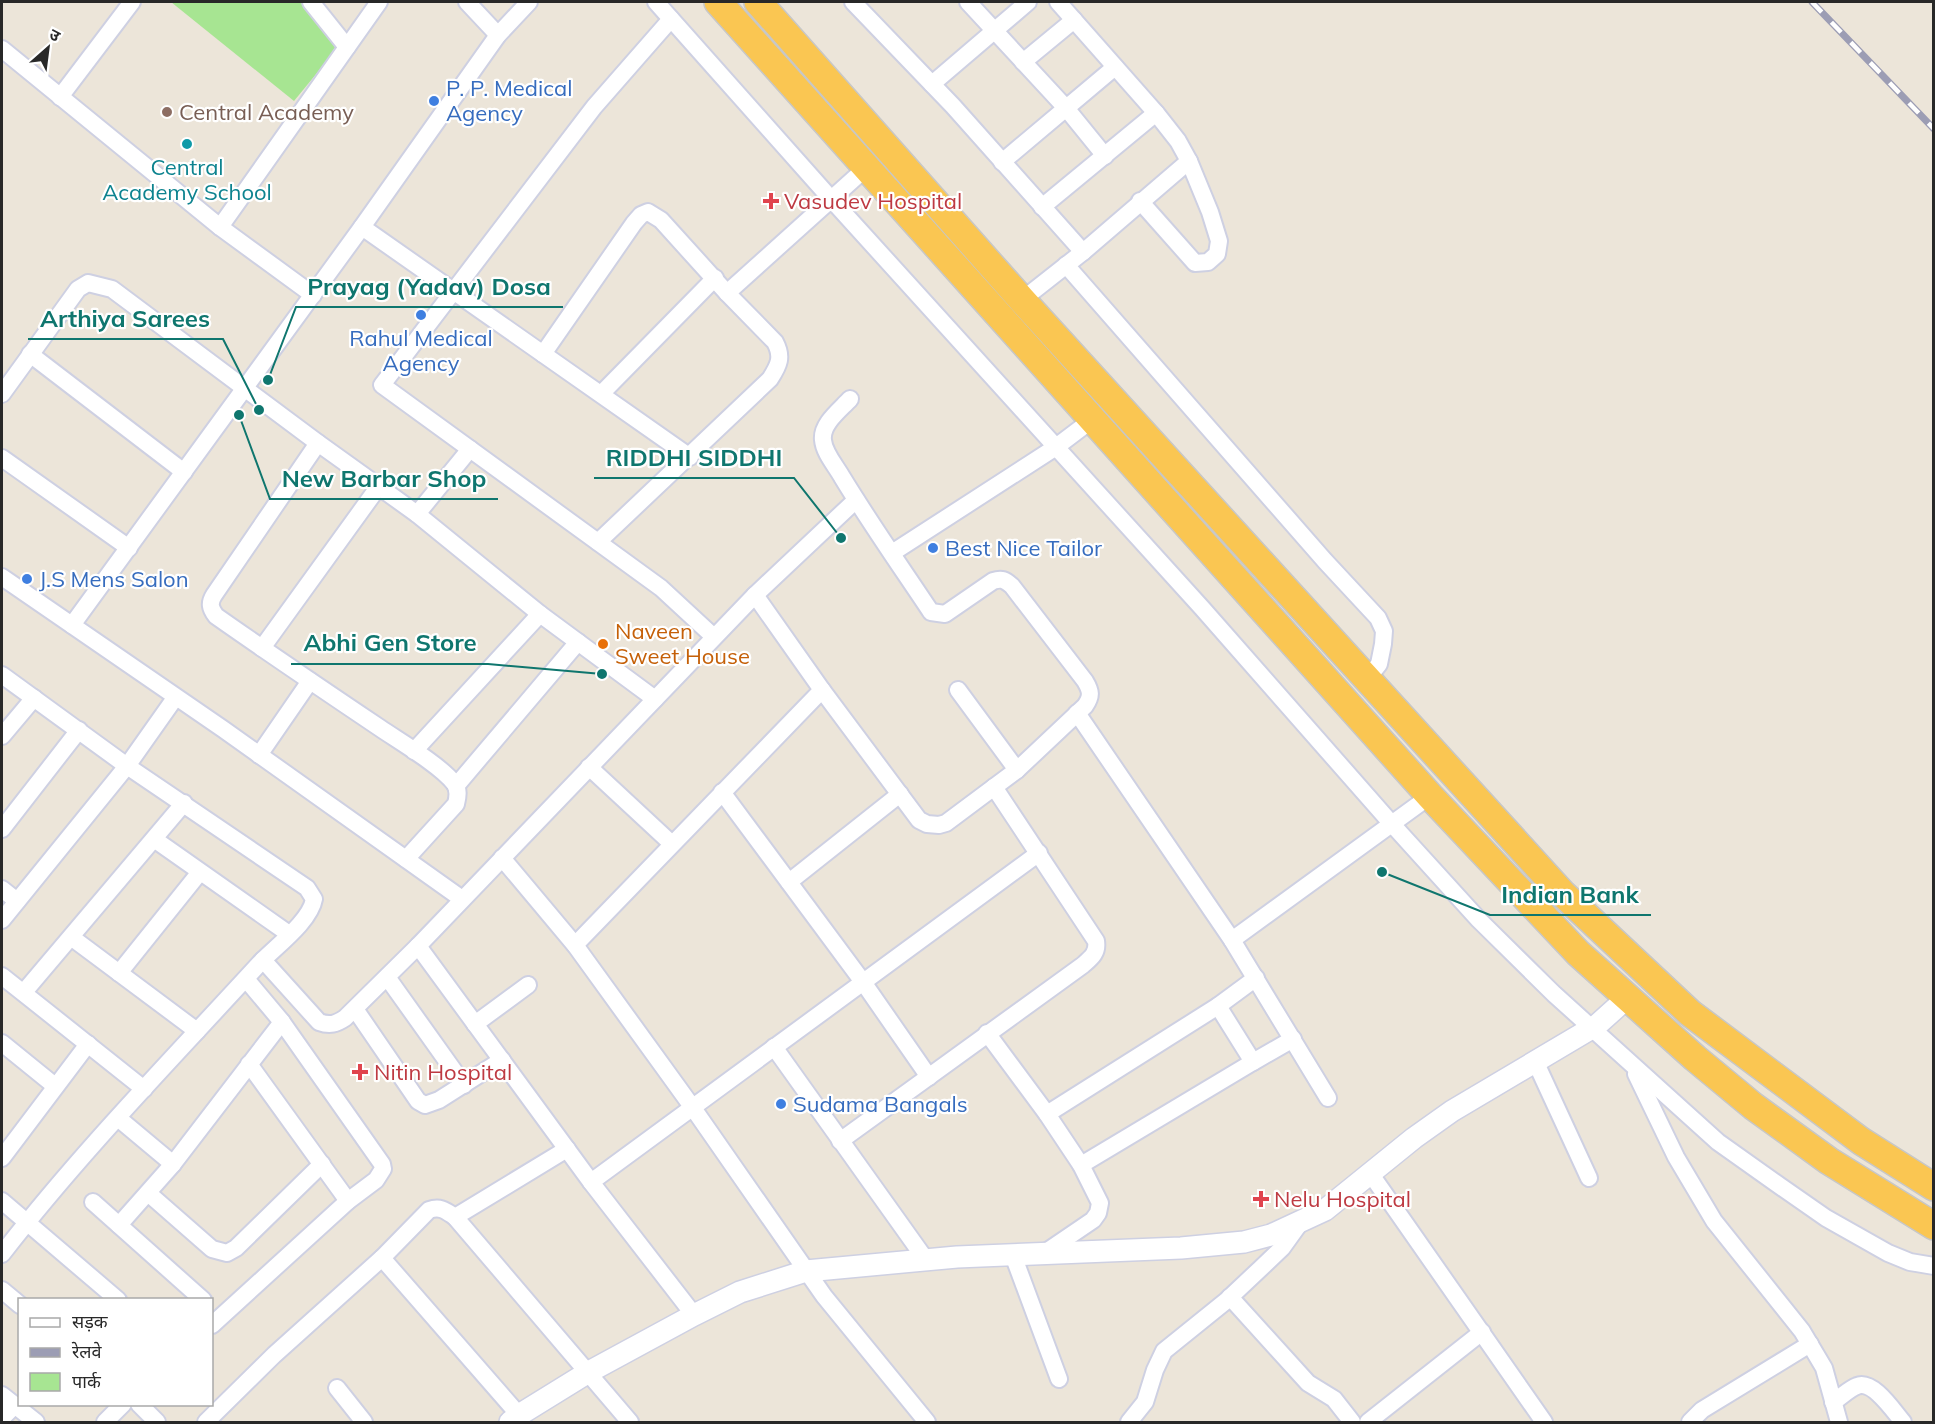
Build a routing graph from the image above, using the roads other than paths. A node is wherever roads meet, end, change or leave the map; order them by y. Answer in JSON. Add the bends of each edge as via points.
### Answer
{"nodes":[{"id":1,"x":132,"y":2,"type":"edge"},
{"id":2,"x":311,"y":2,"type":"edge"},
{"id":3,"x":379,"y":2,"type":"edge"},
{"id":4,"x":467,"y":2,"type":"edge"},
{"id":5,"x":529,"y":2,"type":"edge"},
{"id":6,"x":656,"y":2,"type":"edge"},
{"id":7,"x":718,"y":2,"type":"edge"},
{"id":8,"x":758,"y":2,"type":"edge"},
{"id":9,"x":853,"y":2,"type":"edge"},
{"id":10,"x":968,"y":2,"type":"edge"},
{"id":11,"x":1028,"y":2,"type":"edge"},
{"id":12,"x":1058,"y":2,"type":"edge"},
{"id":13,"x":671,"y":19,"type":"junction"},
{"id":14,"x":1074,"y":20,"type":"junction"},
{"id":15,"x":994,"y":31,"type":"junction"},
{"id":16,"x":498,"y":35,"type":"junction"},
{"id":17,"x":347,"y":47,"type":"junction"},
{"id":18,"x":2,"y":49,"type":"edge"},
{"id":19,"x":1023,"y":62,"type":"junction"},
{"id":20,"x":1115,"y":68,"type":"junction"},
{"id":21,"x":932,"y":84,"type":"junction"},
{"id":22,"x":60,"y":97,"type":"junction"},
{"id":23,"x":1066,"y":108,"type":"junction"},
{"id":24,"x":1156,"y":113,"type":"junction"},
{"id":25,"x":1105,"y":156,"type":"junction"},
{"id":26,"x":1188,"y":161,"type":"junction"},
{"id":27,"x":1002,"y":162,"type":"junction"},
{"id":28,"x":867,"y":167,"type":"junction"},
{"id":29,"x":832,"y":200,"type":"junction"},
{"id":30,"x":1140,"y":201,"type":"junction"},
{"id":31,"x":1042,"y":207,"type":"junction"},
{"id":32,"x":220,"y":227,"type":"junction"},
{"id":33,"x":362,"y":227,"type":"junction"},
{"id":34,"x":1083,"y":252,"type":"junction"},
{"id":35,"x":1063,"y":267,"type":"junction"},
{"id":36,"x":715,"y":278,"type":"junction"},
{"id":37,"x":454,"y":291,"type":"junction"},
{"id":38,"x":727,"y":293,"type":"junction"},
{"id":39,"x":1029,"y":294,"type":"junction"},
{"id":40,"x":313,"y":295,"type":"junction"},
{"id":41,"x":30,"y":354,"type":"junction"},
{"id":42,"x":543,"y":354,"type":"junction"},
{"id":43,"x":244,"y":386,"type":"junction"},
{"id":44,"x":2,"y":394,"type":"edge"},
{"id":45,"x":601,"y":394,"type":"junction"},
{"id":46,"x":850,"y":399,"type":"dead end"},
{"id":47,"x":1093,"y":419,"type":"junction"},
{"id":48,"x":318,"y":443,"type":"junction"},
{"id":49,"x":1056,"y":447,"type":"junction"},
{"id":50,"x":470,"y":449,"type":"junction"},
{"id":51,"x":690,"y":457,"type":"junction"},
{"id":52,"x":2,"y":458,"type":"edge"},
{"id":53,"x":184,"y":472,"type":"junction"},
{"id":54,"x":379,"y":486,"type":"junction"},
{"id":55,"x":856,"y":500,"type":"junction"},
{"id":56,"x":417,"y":514,"type":"junction"},
{"id":57,"x":598,"y":542,"type":"junction"},
{"id":58,"x":129,"y":548,"type":"junction"},
{"id":59,"x":892,"y":553,"type":"junction"},
{"id":60,"x":2,"y":577,"type":"edge"},
{"id":61,"x":755,"y":595,"type":"junction"},
{"id":62,"x":540,"y":614,"type":"junction"},
{"id":63,"x":72,"y":625,"type":"junction"},
{"id":64,"x":714,"y":637,"type":"junction"},
{"id":65,"x":578,"y":642,"type":"junction"},
{"id":66,"x":262,"y":648,"type":"junction"},
{"id":67,"x":1374,"y":671,"type":"junction"},
{"id":68,"x":2,"y":675,"type":"edge"},
{"id":69,"x":310,"y":681,"type":"junction"},
{"id":70,"x":822,"y":690,"type":"junction"},
{"id":71,"x":957,"y":690,"type":"dead end"},
{"id":72,"x":34,"y":698,"type":"junction"},
{"id":73,"x":175,"y":698,"type":"junction"},
{"id":74,"x":655,"y":699,"type":"junction"},
{"id":75,"x":1077,"y":713,"type":"junction"},
{"id":76,"x":79,"y":730,"type":"junction"},
{"id":77,"x":2,"y":736,"type":"edge"},
{"id":78,"x":414,"y":751,"type":"junction"},
{"id":79,"x":259,"y":755,"type":"junction"},
{"id":80,"x":127,"y":766,"type":"junction"},
{"id":81,"x":589,"y":767,"type":"junction"},
{"id":82,"x":1017,"y":770,"type":"junction"},
{"id":83,"x":456,"y":786,"type":"junction"},
{"id":84,"x":994,"y":787,"type":"junction"},
{"id":85,"x":722,"y":792,"type":"junction"},
{"id":86,"x":900,"y":794,"type":"junction"},
{"id":87,"x":1431,"y":796,"type":"junction"},
{"id":88,"x":184,"y":803,"type":"junction"},
{"id":89,"x":1391,"y":823,"type":"junction"},
{"id":90,"x":2,"y":828,"type":"edge"},
{"id":91,"x":154,"y":838,"type":"junction"},
{"id":92,"x":672,"y":844,"type":"junction"},
{"id":93,"x":1039,"y":853,"type":"junction"},
{"id":94,"x":502,"y":858,"type":"junction"},
{"id":95,"x":406,"y":859,"type":"junction"},
{"id":96,"x":200,"y":872,"type":"junction"},
{"id":97,"x":789,"y":882,"type":"junction"},
{"id":98,"x":2,"y":889,"type":"edge"},
{"id":99,"x":462,"y":899,"type":"junction"},
{"id":100,"x":16,"y":901,"type":"junction"},
{"id":101,"x":2,"y":920,"type":"edge"},
{"id":102,"x":289,"y":934,"type":"junction"},
{"id":103,"x":71,"y":937,"type":"junction"},
{"id":104,"x":1232,"y":940,"type":"junction"},
{"id":105,"x":575,"y":945,"type":"junction"},
{"id":106,"x":418,"y":946,"type":"junction"},
{"id":107,"x":263,"y":960,"type":"junction"},
{"id":108,"x":119,"y":973,"type":"junction"},
{"id":109,"x":2,"y":976,"type":"edge"},
{"id":110,"x":387,"y":977,"type":"junction"},
{"id":111,"x":1256,"y":978,"type":"junction"},
{"id":112,"x":246,"y":979,"type":"junction"},
{"id":113,"x":863,"y":982,"type":"junction"},
{"id":114,"x":528,"y":985,"type":"dead end"},
{"id":115,"x":24,"y":992,"type":"junction"},
{"id":116,"x":1627,"y":998,"type":"junction"},
{"id":117,"x":1218,"y":1006,"type":"junction"},
{"id":118,"x":355,"y":1009,"type":"junction"},
{"id":119,"x":282,"y":1022,"type":"junction"},
{"id":120,"x":475,"y":1023,"type":"junction"},
{"id":121,"x":1592,"y":1028,"type":"junction"},
{"id":122,"x":197,"y":1032,"type":"junction"},
{"id":123,"x":987,"y":1033,"type":"junction"},
{"id":124,"x":1293,"y":1039,"type":"junction"},
{"id":125,"x":2,"y":1043,"type":"edge"},
{"id":126,"x":88,"y":1044,"type":"junction"},
{"id":127,"x":774,"y":1047,"type":"junction"},
{"id":128,"x":502,"y":1060,"type":"junction"},
{"id":129,"x":1252,"y":1062,"type":"junction"},
{"id":130,"x":1536,"y":1063,"type":"junction"},
{"id":131,"x":249,"y":1064,"type":"junction"},
{"id":132,"x":1632,"y":1066,"type":"junction"},
{"id":133,"x":929,"y":1077,"type":"junction"},
{"id":134,"x":464,"y":1085,"type":"junction"},
{"id":135,"x":55,"y":1086,"type":"junction"},
{"id":136,"x":144,"y":1089,"type":"junction"},
{"id":137,"x":1328,"y":1098,"type":"dead end"},
{"id":138,"x":693,"y":1108,"type":"junction"},
{"id":139,"x":1047,"y":1114,"type":"junction"},
{"id":140,"x":118,"y":1118,"type":"junction"},
{"id":141,"x":840,"y":1141,"type":"junction"},
{"id":142,"x":567,"y":1149,"type":"junction"},
{"id":143,"x":2,"y":1158,"type":"edge"},
{"id":144,"x":173,"y":1164,"type":"junction"},
{"id":145,"x":322,"y":1164,"type":"junction"},
{"id":146,"x":1082,"y":1165,"type":"junction"},
{"id":147,"x":1370,"y":1173,"type":"junction"},
{"id":148,"x":1588,"y":1178,"type":"dead end"},
{"id":149,"x":591,"y":1182,"type":"junction"},
{"id":150,"x":1934,"y":1187,"type":"edge"},
{"id":151,"x":148,"y":1193,"type":"junction"},
{"id":152,"x":2,"y":1201,"type":"edge"},
{"id":153,"x":348,"y":1201,"type":"junction"},
{"id":154,"x":93,"y":1202,"type":"dead end"},
{"id":155,"x":455,"y":1217,"type":"junction"},
{"id":156,"x":1300,"y":1222,"type":"junction"},
{"id":157,"x":26,"y":1223,"type":"junction"},
{"id":158,"x":119,"y":1225,"type":"junction"},
{"id":159,"x":1934,"y":1226,"type":"edge"},
{"id":160,"x":2,"y":1254,"type":"edge"},
{"id":161,"x":1043,"y":1254,"type":"junction"},
{"id":162,"x":1012,"y":1255,"type":"junction"},
{"id":163,"x":382,"y":1258,"type":"junction"},
{"id":164,"x":926,"y":1260,"type":"junction"},
{"id":165,"x":1934,"y":1266,"type":"edge"},
{"id":166,"x":806,"y":1271,"type":"junction"},
{"id":167,"x":2,"y":1290,"type":"edge"},
{"id":168,"x":1230,"y":1297,"type":"junction"},
{"id":169,"x":117,"y":1298,"type":"edge"},
{"id":170,"x":202,"y":1298,"type":"edge"},
{"id":171,"x":18,"y":1303,"type":"edge"},
{"id":172,"x":694,"y":1315,"type":"junction"},
{"id":173,"x":215,"y":1316,"type":"edge"},
{"id":174,"x":1482,"y":1332,"type":"junction"},
{"id":175,"x":1810,"y":1344,"type":"junction"},
{"id":176,"x":587,"y":1373,"type":"junction"},
{"id":177,"x":1059,"y":1379,"type":"dead end"},
{"id":178,"x":337,"y":1388,"type":"dead end"},
{"id":179,"x":8,"y":1400,"type":"edge"},
{"id":180,"x":1833,"y":1402,"type":"junction"},
{"id":181,"x":121,"y":1406,"type":"edge"},
{"id":182,"x":141,"y":1406,"type":"edge"},
{"id":183,"x":2,"y":1418,"type":"edge"},
{"id":184,"x":514,"y":1419,"type":"edge"},
{"id":185,"x":36,"y":1422,"type":"edge"},
{"id":186,"x":105,"y":1422,"type":"edge"},
{"id":187,"x":157,"y":1422,"type":"edge"},
{"id":188,"x":206,"y":1422,"type":"edge"},
{"id":189,"x":364,"y":1422,"type":"edge"},
{"id":190,"x":630,"y":1422,"type":"edge"},
{"id":191,"x":927,"y":1422,"type":"edge"},
{"id":192,"x":1129,"y":1422,"type":"edge"},
{"id":193,"x":1352,"y":1422,"type":"edge"},
{"id":194,"x":1368,"y":1422,"type":"edge"},
{"id":195,"x":1544,"y":1422,"type":"edge"},
{"id":196,"x":1690,"y":1422,"type":"edge"},
{"id":197,"x":1839,"y":1422,"type":"edge"},
{"id":198,"x":1903,"y":1422,"type":"edge"}],
"edges":[{"from":1,"to":22,"type":"street"},
{"from":2,"to":17,"type":"street"},
{"from":3,"to":17,"type":"street"},
{"from":4,"to":16,"type":"street"},
{"from":5,"to":16,"type":"street"},
{"from":6,"to":13,"type":"street"},
{"from":7,"to":28,"type":"highway"},
{"from":8,"to":39,"type":"highway"},
{"from":9,"to":21,"type":"street"},
{"from":10,"to":15,"type":"street"},
{"from":11,"to":15,"type":"street"},
{"from":12,"to":14,"type":"street"},
{"from":13,"to":29,"type":"street"},
{"from":13,"to":37,"type":"street","via":[[594,107]]},
{"from":14,"to":19,"type":"street"},
{"from":14,"to":20,"type":"street"},
{"from":15,"to":19,"type":"street"},
{"from":15,"to":21,"type":"street"},
{"from":16,"to":33,"type":"street"},
{"from":17,"to":32,"type":"street"},
{"from":18,"to":22,"type":"street"},
{"from":19,"to":23,"type":"street"},
{"from":20,"to":23,"type":"street"},
{"from":20,"to":24,"type":"street"},
{"from":21,"to":27,"type":"street"},
{"from":22,"to":32,"type":"street"},
{"from":23,"to":25,"type":"street"},
{"from":23,"to":27,"type":"street"},
{"from":24,"to":25,"type":"street"},
{"from":24,"to":26,"type":"street"},
{"from":25,"to":31,"type":"street"},
{"from":26,"to":30,"type":"street"},
{"from":26,"to":30,"type":"street","via":[[1219,241],[1217,254],[1208,262],[1190,260]]},
{"from":27,"to":31,"type":"street"},
{"from":28,"to":29,"type":"street"},
{"from":28,"to":47,"type":"highway"},
{"from":29,"to":38,"type":"street"},
{"from":29,"to":49,"type":"street"},
{"from":30,"to":34,"type":"street"},
{"from":31,"to":34,"type":"street"},
{"from":32,"to":40,"type":"street"},
{"from":33,"to":37,"type":"street"},
{"from":33,"to":40,"type":"street"},
{"from":34,"to":35,"type":"street"},
{"from":35,"to":39,"type":"street"},
{"from":35,"to":67,"type":"street","via":[[1378,618],[1384,631]]},
{"from":36,"to":38,"type":"street"},
{"from":36,"to":42,"type":"street","via":[[661,220],[648,212],[641,215]]},
{"from":36,"to":45,"type":"street"},
{"from":37,"to":42,"type":"street"},
{"from":37,"to":50,"type":"street","via":[[382,385]]},
{"from":38,"to":51,"type":"street","via":[[775,342],[781,357],[770,379]]},
{"from":39,"to":67,"type":"highway"},
{"from":40,"to":43,"type":"street"},
{"from":41,"to":43,"type":"street","via":[[78,289],[88,283],[112,289]]},
{"from":41,"to":44,"type":"street"},
{"from":41,"to":53,"type":"street"},
{"from":42,"to":45,"type":"street"},
{"from":43,"to":48,"type":"street"},
{"from":43,"to":53,"type":"street"},
{"from":45,"to":51,"type":"street"},
{"from":46,"to":55,"type":"street","via":[[828,422],[822,439]]},
{"from":47,"to":49,"type":"street"},
{"from":47,"to":87,"type":"highway"},
{"from":48,"to":54,"type":"street"},
{"from":48,"to":66,"type":"street","via":[[210,602],[216,616]]},
{"from":49,"to":59,"type":"street"},
{"from":49,"to":89,"type":"street"},
{"from":50,"to":56,"type":"street"},
{"from":50,"to":57,"type":"street"},
{"from":51,"to":57,"type":"street"},
{"from":52,"to":58,"type":"street"},
{"from":53,"to":58,"type":"street"},
{"from":54,"to":56,"type":"street"},
{"from":54,"to":66,"type":"street"},
{"from":55,"to":59,"type":"street"},
{"from":55,"to":61,"type":"street"},
{"from":56,"to":62,"type":"street"},
{"from":57,"to":64,"type":"street","via":[[661,588]]},
{"from":58,"to":63,"type":"street"},
{"from":59,"to":75,"type":"street","via":[[931,612],[938,614],[950,612],[993,580],[1000,578],[1012,586],[1086,681],[1090,699]]},
{"from":60,"to":63,"type":"street"},
{"from":61,"to":64,"type":"street"},
{"from":61,"to":70,"type":"street"},
{"from":62,"to":65,"type":"street"},
{"from":62,"to":78,"type":"street"},
{"from":63,"to":73,"type":"street"},
{"from":64,"to":74,"type":"street"},
{"from":65,"to":74,"type":"street"},
{"from":65,"to":83,"type":"street"},
{"from":66,"to":69,"type":"street"},
{"from":67,"to":150,"type":"highway","via":[[1563,894],[1674,998],[1861,1141]]},
{"from":68,"to":72,"type":"street"},
{"from":69,"to":78,"type":"street"},
{"from":69,"to":79,"type":"street"},
{"from":70,"to":85,"type":"street"},
{"from":70,"to":86,"type":"street"},
{"from":71,"to":82,"type":"street"},
{"from":72,"to":76,"type":"street"},
{"from":72,"to":77,"type":"street"},
{"from":73,"to":79,"type":"street"},
{"from":73,"to":80,"type":"street"},
{"from":74,"to":81,"type":"street"},
{"from":75,"to":82,"type":"street"},
{"from":75,"to":104,"type":"street"},
{"from":76,"to":80,"type":"street"},
{"from":76,"to":90,"type":"street"},
{"from":78,"to":83,"type":"street"},
{"from":79,"to":95,"type":"street"},
{"from":80,"to":88,"type":"street"},
{"from":80,"to":100,"type":"street"},
{"from":81,"to":92,"type":"street"},
{"from":81,"to":94,"type":"street"},
{"from":82,"to":84,"type":"street"},
{"from":83,"to":95,"type":"street","via":[[456,804]]},
{"from":84,"to":86,"type":"street","via":[[939,825],[919,820]]},
{"from":84,"to":93,"type":"street"},
{"from":85,"to":92,"type":"street"},
{"from":85,"to":97,"type":"street"},
{"from":86,"to":97,"type":"street"},
{"from":87,"to":89,"type":"street"},
{"from":87,"to":116,"type":"highway","via":[[1578,953]]},
{"from":88,"to":91,"type":"street"},
{"from":88,"to":102,"type":"street","via":[[311,893],[312,908]]},
{"from":89,"to":104,"type":"street"},
{"from":89,"to":121,"type":"street","via":[[1479,920]]},
{"from":91,"to":96,"type":"street"},
{"from":91,"to":103,"type":"street"},
{"from":92,"to":105,"type":"street"},
{"from":93,"to":113,"type":"street"},
{"from":93,"to":123,"type":"street","via":[[1097,948],[1083,965]]},
{"from":94,"to":99,"type":"street"},
{"from":94,"to":105,"type":"street"},
{"from":95,"to":99,"type":"street"},
{"from":96,"to":102,"type":"street"},
{"from":96,"to":108,"type":"street"},
{"from":97,"to":113,"type":"street"},
{"from":98,"to":100,"type":"street"},
{"from":99,"to":106,"type":"street"},
{"from":100,"to":101,"type":"street"},
{"from":102,"to":107,"type":"street"},
{"from":103,"to":108,"type":"street"},
{"from":103,"to":115,"type":"street"},
{"from":104,"to":111,"type":"street"},
{"from":105,"to":138,"type":"street"},
{"from":106,"to":110,"type":"street"},
{"from":106,"to":120,"type":"street"},
{"from":107,"to":112,"type":"street"},
{"from":107,"to":118,"type":"street","via":[[319,1022],[336,1024]]},
{"from":108,"to":122,"type":"street"},
{"from":109,"to":115,"type":"street"},
{"from":110,"to":118,"type":"street"},
{"from":110,"to":134,"type":"street"},
{"from":111,"to":117,"type":"street"},
{"from":111,"to":124,"type":"street"},
{"from":112,"to":119,"type":"street"},
{"from":112,"to":122,"type":"street"},
{"from":113,"to":127,"type":"street"},
{"from":113,"to":133,"type":"street"},
{"from":114,"to":120,"type":"street"},
{"from":115,"to":126,"type":"street"},
{"from":116,"to":121,"type":"street"},
{"from":116,"to":159,"type":"highway","via":[[1753,1106],[1829,1161]]},
{"from":117,"to":129,"type":"street"},
{"from":117,"to":139,"type":"street"},
{"from":118,"to":134,"type":"street","via":[[418,1101],[432,1104]]},
{"from":119,"to":131,"type":"street"},
{"from":119,"to":153,"type":"street","via":[[382,1164],[382,1174]]},
{"from":120,"to":128,"type":"street"},
{"from":121,"to":130,"type":"street"},
{"from":121,"to":132,"type":"street"},
{"from":122,"to":136,"type":"street"},
{"from":123,"to":133,"type":"street"},
{"from":123,"to":139,"type":"street"},
{"from":124,"to":129,"type":"street"},
{"from":124,"to":137,"type":"street"},
{"from":125,"to":135,"type":"street"},
{"from":126,"to":135,"type":"street"},
{"from":126,"to":136,"type":"street"},
{"from":127,"to":138,"type":"street"},
{"from":127,"to":141,"type":"street"},
{"from":128,"to":134,"type":"street"},
{"from":128,"to":142,"type":"street"},
{"from":129,"to":146,"type":"street"},
{"from":130,"to":147,"type":"street","via":[[1452,1111]]},
{"from":130,"to":148,"type":"street"},
{"from":131,"to":144,"type":"street"},
{"from":131,"to":145,"type":"street"},
{"from":132,"to":165,"type":"street","via":[[1718,1142],[1826,1218],[1888,1253]]},
{"from":132,"to":175,"type":"street","via":[[1676,1157],[1714,1221]]},
{"from":133,"to":141,"type":"street"},
{"from":135,"to":143,"type":"street"},
{"from":136,"to":140,"type":"street"},
{"from":138,"to":149,"type":"street"},
{"from":138,"to":166,"type":"street"},
{"from":139,"to":146,"type":"street"},
{"from":140,"to":144,"type":"street"},
{"from":140,"to":157,"type":"street"},
{"from":141,"to":164,"type":"street"},
{"from":142,"to":149,"type":"street"},
{"from":142,"to":155,"type":"street"},
{"from":144,"to":151,"type":"street"},
{"from":145,"to":151,"type":"street","via":[[227,1253],[212,1249]]},
{"from":145,"to":153,"type":"street"},
{"from":146,"to":161,"type":"street","via":[[1100,1203],[1098,1213]]},
{"from":147,"to":156,"type":"street","via":[[1325,1210]]},
{"from":147,"to":174,"type":"street"},
{"from":149,"to":172,"type":"street"},
{"from":151,"to":158,"type":"street"},
{"from":152,"to":157,"type":"street"},
{"from":153,"to":173,"type":"street"},
{"from":154,"to":158,"type":"street"},
{"from":155,"to":163,"type":"street","via":[[437,1207],[429,1210]]},
{"from":155,"to":176,"type":"street"},
{"from":156,"to":161,"type":"street","via":[[1244,1242]]},
{"from":156,"to":168,"type":"street","via":[[1282,1248]]},
{"from":157,"to":160,"type":"street"},
{"from":157,"to":169,"type":"street"},
{"from":158,"to":170,"type":"street"},
{"from":161,"to":162,"type":"street"},
{"from":162,"to":164,"type":"street"},
{"from":162,"to":177,"type":"street"},
{"from":163,"to":184,"type":"street"},
{"from":163,"to":188,"type":"street"},
{"from":164,"to":166,"type":"street"},
{"from":166,"to":172,"type":"street","via":[[740,1292]]},
{"from":166,"to":191,"type":"street"},
{"from":167,"to":171,"type":"street"},
{"from":168,"to":192,"type":"street","via":[[1164,1352],[1145,1402]]},
{"from":168,"to":193,"type":"street","via":[[1308,1383],[1334,1399]]},
{"from":172,"to":176,"type":"street"},
{"from":174,"to":194,"type":"street"},
{"from":174,"to":195,"type":"street"},
{"from":175,"to":180,"type":"street","via":[[1824,1368]]},
{"from":175,"to":196,"type":"street","via":[[1702,1410]]},
{"from":176,"to":184,"type":"street"},
{"from":176,"to":190,"type":"street"},
{"from":178,"to":189,"type":"street"},
{"from":179,"to":183,"type":"street"},
{"from":179,"to":185,"type":"street"},
{"from":180,"to":197,"type":"street"},
{"from":180,"to":198,"type":"street","via":[[1856,1386],[1868,1386]]},
{"from":181,"to":186,"type":"street"},
{"from":182,"to":187,"type":"street"}]}
